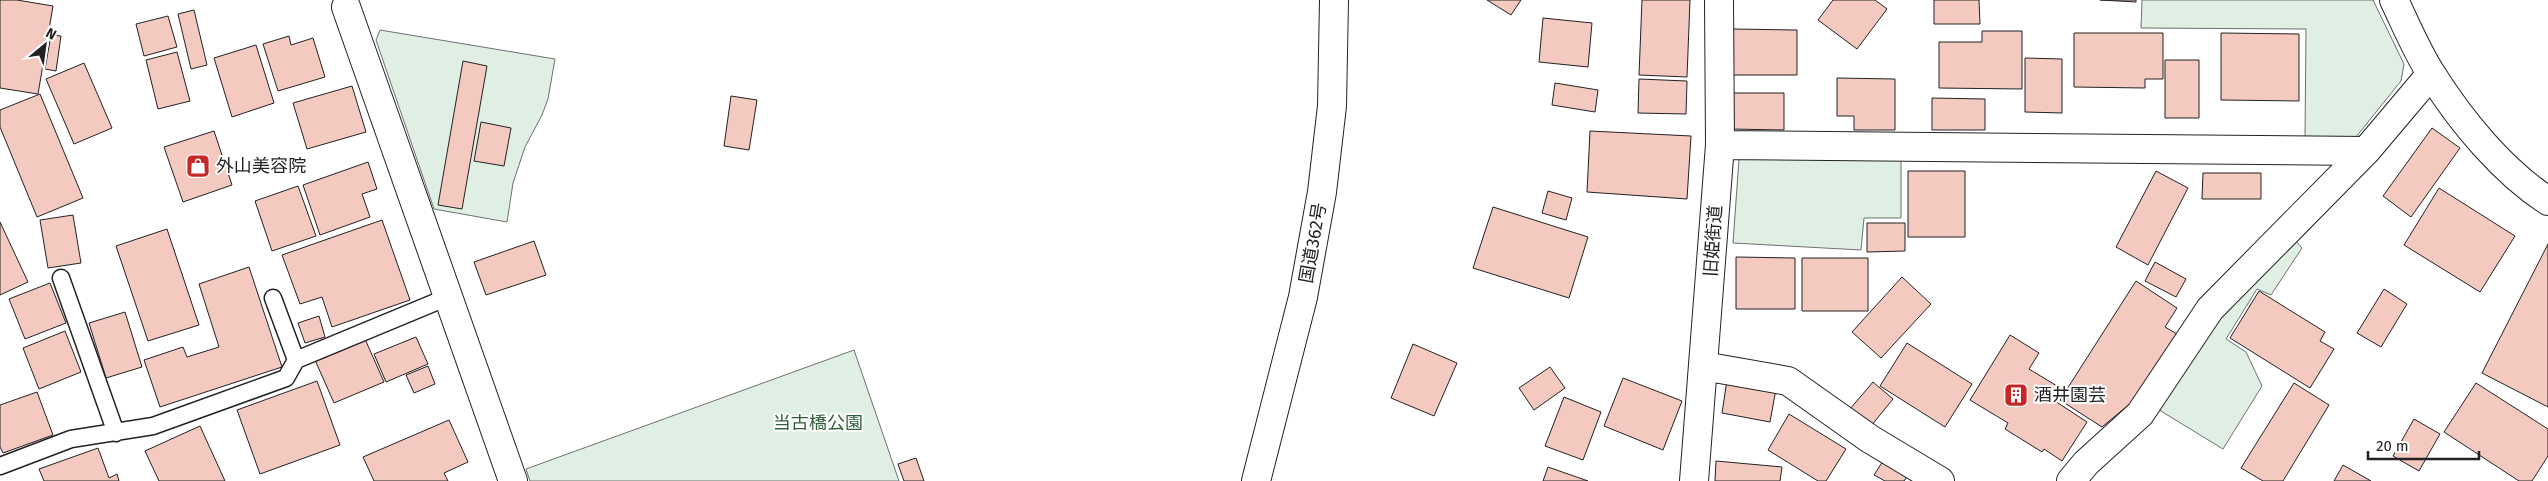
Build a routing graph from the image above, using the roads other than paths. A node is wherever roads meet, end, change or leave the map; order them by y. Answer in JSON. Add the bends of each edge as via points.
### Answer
{"nodes":[{"id":1,"x":1334,"y":0,"type":"edge"},
{"id":2,"x":1719,"y":0,"type":"edge"},
{"id":3,"x":2394,"y":0,"type":"edge"},
{"id":4,"x":346,"y":7,"type":"dead end"},
{"id":5,"x":2431,"y":74,"type":"junction"},
{"id":6,"x":1720,"y":145,"type":"junction"},
{"id":7,"x":2366,"y":152,"type":"junction"},
{"id":8,"x":2548,"y":201,"type":"edge"},
{"id":9,"x":61,"y":278,"type":"dead end"},
{"id":10,"x":273,"y":298,"type":"dead end"},
{"id":11,"x":448,"y":298,"type":"junction"},
{"id":12,"x":296,"y":360,"type":"junction"},
{"id":13,"x":1703,"y":366,"type":"junction"},
{"id":14,"x":116,"y":433,"type":"junction"},
{"id":15,"x":0,"y":466,"type":"edge"},
{"id":16,"x":512,"y":481,"type":"edge"},
{"id":17,"x":1256,"y":481,"type":"edge"},
{"id":18,"x":1694,"y":481,"type":"edge"},
{"id":19,"x":1940,"y":481,"type":"edge"},
{"id":20,"x":2071,"y":481,"type":"edge"}],
"edges":[{"from":1,"to":17,"type":"main road","name":"国道362号","via":[[1332,106],[1322,192],[1303,297]]},
{"from":2,"to":6,"type":"main road","name":"旧姫街道"},
{"from":3,"to":5,"type":"main road"},
{"from":4,"to":11,"type":"main road"},
{"from":5,"to":7,"type":"main road"},
{"from":5,"to":8,"type":"main road","via":[[2466,122],[2498,158]]},
{"from":6,"to":7,"type":"main road"},
{"from":6,"to":13,"type":"main road","name":"旧姫街道"},
{"from":7,"to":20,"type":"main road","via":[[2210,309],[2140,414]]},
{"from":9,"to":14,"type":"lane"},
{"from":10,"to":12,"type":"lane"},
{"from":11,"to":12,"type":"lane"},
{"from":11,"to":16,"type":"main road"},
{"from":12,"to":14,"type":"lane","via":[[286,378],[153,426]]},
{"from":13,"to":18,"type":"main road","name":"旧姫街道"},
{"from":13,"to":19,"type":"main road","via":[[1788,381],[1870,439]]},
{"from":14,"to":15,"type":"lane","via":[[71,439]]}]}
